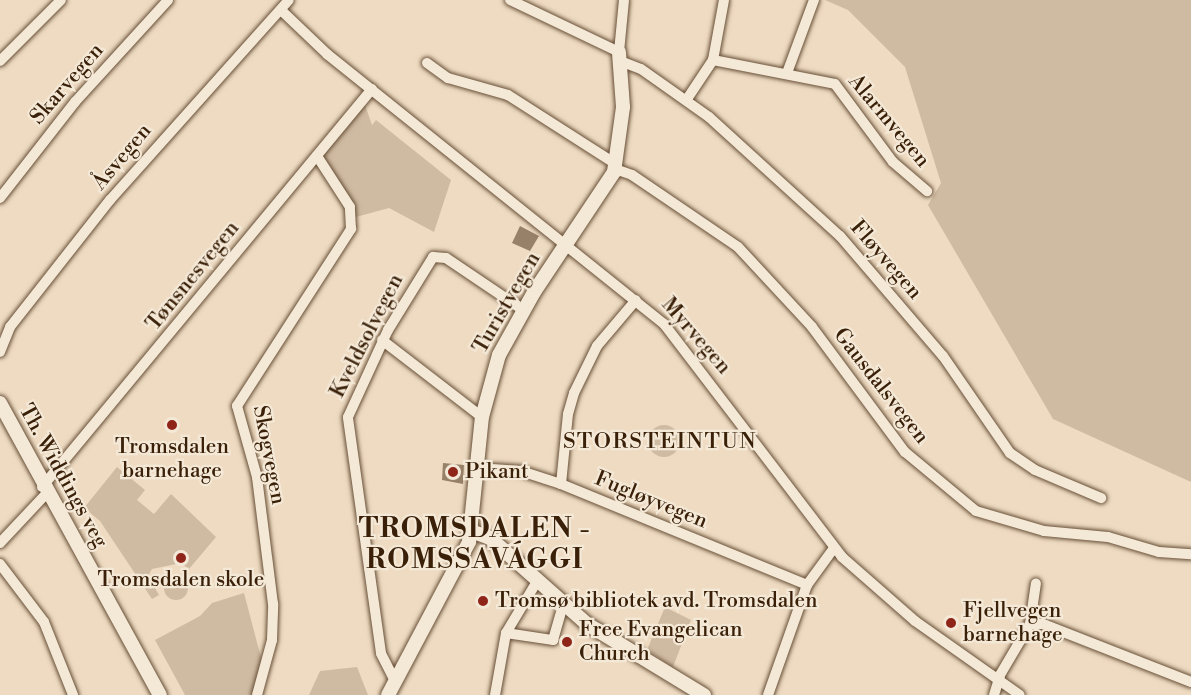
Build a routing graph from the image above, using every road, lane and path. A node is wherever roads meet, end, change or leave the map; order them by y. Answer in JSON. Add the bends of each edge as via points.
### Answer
{"nodes":[{"id":1,"x":61,"y":0,"type":"edge"},
{"id":2,"x":168,"y":0,"type":"edge"},
{"id":3,"x":289,"y":0,"type":"edge"},
{"id":4,"x":510,"y":0,"type":"edge"},
{"id":5,"x":624,"y":0,"type":"edge"},
{"id":6,"x":724,"y":0,"type":"edge"},
{"id":7,"x":814,"y":0,"type":"edge"},
{"id":8,"x":280,"y":10,"type":"junction"},
{"id":9,"x":620,"y":57,"type":"junction"},
{"id":10,"x":713,"y":60,"type":"junction"},
{"id":11,"x":0,"y":61,"type":"edge"},
{"id":12,"x":428,"y":63,"type":"dead end"},
{"id":13,"x":787,"y":73,"type":"junction"},
{"id":14,"x":372,"y":89,"type":"junction"},
{"id":15,"x":687,"y":99,"type":"junction"},
{"id":16,"x":317,"y":156,"type":"junction"},
{"id":17,"x":616,"y":167,"type":"junction"},
{"id":18,"x":927,"y":191,"type":"dead end"},
{"id":19,"x":0,"y":198,"type":"edge"},
{"id":20,"x":567,"y":243,"type":"junction"},
{"id":21,"x":636,"y":300,"type":"junction"},
{"id":22,"x":523,"y":310,"type":"junction"},
{"id":23,"x":382,"y":340,"type":"junction"},
{"id":24,"x":0,"y":352,"type":"edge"},
{"id":25,"x":0,"y":403,"type":"edge"},
{"id":26,"x":482,"y":417,"type":"junction"},
{"id":27,"x":477,"y":468,"type":"junction"},
{"id":28,"x":561,"y":484,"type":"junction"},
{"id":29,"x":44,"y":490,"type":"junction"},
{"id":30,"x":1101,"y":498,"type":"dead end"},
{"id":31,"x":471,"y":531,"type":"junction"},
{"id":32,"x":0,"y":543,"type":"edge"},
{"id":33,"x":834,"y":548,"type":"junction"},
{"id":34,"x":1191,"y":554,"type":"edge"},
{"id":35,"x":0,"y":564,"type":"edge"},
{"id":36,"x":536,"y":583,"type":"junction"},
{"id":37,"x":1036,"y":583,"type":"dead end"},
{"id":38,"x":807,"y":585,"type":"junction"},
{"id":39,"x":563,"y":605,"type":"junction"},
{"id":40,"x":1030,"y":624,"type":"junction"},
{"id":41,"x":506,"y":633,"type":"junction"},
{"id":42,"x":395,"y":681,"type":"junction"},
{"id":43,"x":1191,"y":681,"type":"edge"},
{"id":44,"x":998,"y":683,"type":"junction"},
{"id":45,"x":73,"y":695,"type":"edge"},
{"id":46,"x":160,"y":695,"type":"edge"},
{"id":47,"x":257,"y":695,"type":"edge"},
{"id":48,"x":387,"y":695,"type":"edge"},
{"id":49,"x":495,"y":695,"type":"edge"},
{"id":50,"x":704,"y":695,"type":"edge"},
{"id":51,"x":768,"y":695,"type":"edge"},
{"id":52,"x":994,"y":695,"type":"edge"},
{"id":53,"x":1020,"y":695,"type":"edge"}],
"edges":[{"from":1,"to":11,"type":"street"},
{"from":2,"to":19,"type":"street","name":"Skarvegen","via":[[75,102]]},
{"from":3,"to":8,"type":"street","name":"Åsvegen"},
{"from":4,"to":9,"type":"street","name":"Fløyvegen"},
{"from":5,"to":9,"type":"street","name":"Turistvegen"},
{"from":6,"to":10,"type":"street"},
{"from":7,"to":13,"type":"street"},
{"from":8,"to":14,"type":"street","name":"Myrvegen"},
{"from":8,"to":24,"type":"street","name":"Åsvegen","via":[[110,200],[10,327]]},
{"from":9,"to":15,"type":"street","name":"Fløyvegen"},
{"from":9,"to":17,"type":"street","name":"Turistvegen","via":[[623,108]]},
{"from":10,"to":13,"type":"street","name":"Alarmvegen"},
{"from":10,"to":15,"type":"street"},
{"from":12,"to":17,"type":"street","name":"Gausdalsvegen","via":[[448,78],[508,94]]},
{"from":13,"to":18,"type":"street","name":"Alarmvegen","via":[[839,87],[893,162]]},
{"from":14,"to":16,"type":"street","name":"Tønsnesvegen"},
{"from":14,"to":20,"type":"street","name":"Myrvegen"},
{"from":15,"to":30,"type":"street","name":"Fløyvegen","via":[[840,236],[943,356],[1010,453],[1035,470]]},
{"from":16,"to":29,"type":"street","name":"Tønsnesvegen"},
{"from":16,"to":47,"type":"street","name":"Skogvegen","via":[[350,207],[351,229],[280,341],[244,388],[237,406],[256,477],[273,604],[272,640]]},
{"from":17,"to":20,"type":"street","name":"Turistvegen","via":[[599,200]]},
{"from":17,"to":34,"type":"street","name":"Gausdalsvegen","via":[[738,247],[812,327],[905,452],[976,511],[1044,531]]},
{"from":20,"to":21,"type":"street","name":"Myrvegen"},
{"from":20,"to":22,"type":"street","name":"Turistvegen"},
{"from":21,"to":28,"type":"street","via":[[597,346],[574,393]]},
{"from":21,"to":33,"type":"street","name":"Myrvegen","via":[[693,357]]},
{"from":22,"to":23,"type":"street","name":"Kveldsolvegen","via":[[453,263],[435,256]]},
{"from":22,"to":26,"type":"street","name":"Turistvegen","via":[[493,371]]},
{"from":23,"to":26,"type":"street"},
{"from":23,"to":42,"type":"street","name":"Kveldsolvegen","via":[[347,426],[381,653]]},
{"from":25,"to":29,"type":"street","name":"Th. Widdings veg"},
{"from":26,"to":27,"type":"street","name":"Turistvegen"},
{"from":27,"to":28,"type":"street","name":"Fugløyvegen","via":[[521,471]]},
{"from":27,"to":31,"type":"street","name":"Turistvegen"},
{"from":28,"to":38,"type":"street","name":"Fugløyvegen"},
{"from":29,"to":32,"type":"street","name":"Tønsnesvegen"},
{"from":29,"to":46,"type":"street","name":"Th. Widdings veg"},
{"from":31,"to":36,"type":"street","via":[[490,538]]},
{"from":31,"to":42,"type":"street","name":"Turistvegen"},
{"from":33,"to":38,"type":"street"},
{"from":33,"to":44,"type":"street","name":"Myrvegen","via":[[915,621]]},
{"from":35,"to":45,"type":"street","via":[[44,622]]},
{"from":36,"to":39,"type":"street"},
{"from":36,"to":41,"type":"street"},
{"from":37,"to":40,"type":"street"},
{"from":38,"to":51,"type":"street"},
{"from":39,"to":41,"type":"street","via":[[553,640]]},
{"from":39,"to":50,"type":"street"},
{"from":40,"to":43,"type":"street"},
{"from":40,"to":44,"type":"street"},
{"from":41,"to":49,"type":"street"},
{"from":42,"to":48,"type":"street","name":"Turistvegen"},
{"from":44,"to":52,"type":"street"},
{"from":44,"to":53,"type":"street","name":"Myrvegen"}]}
